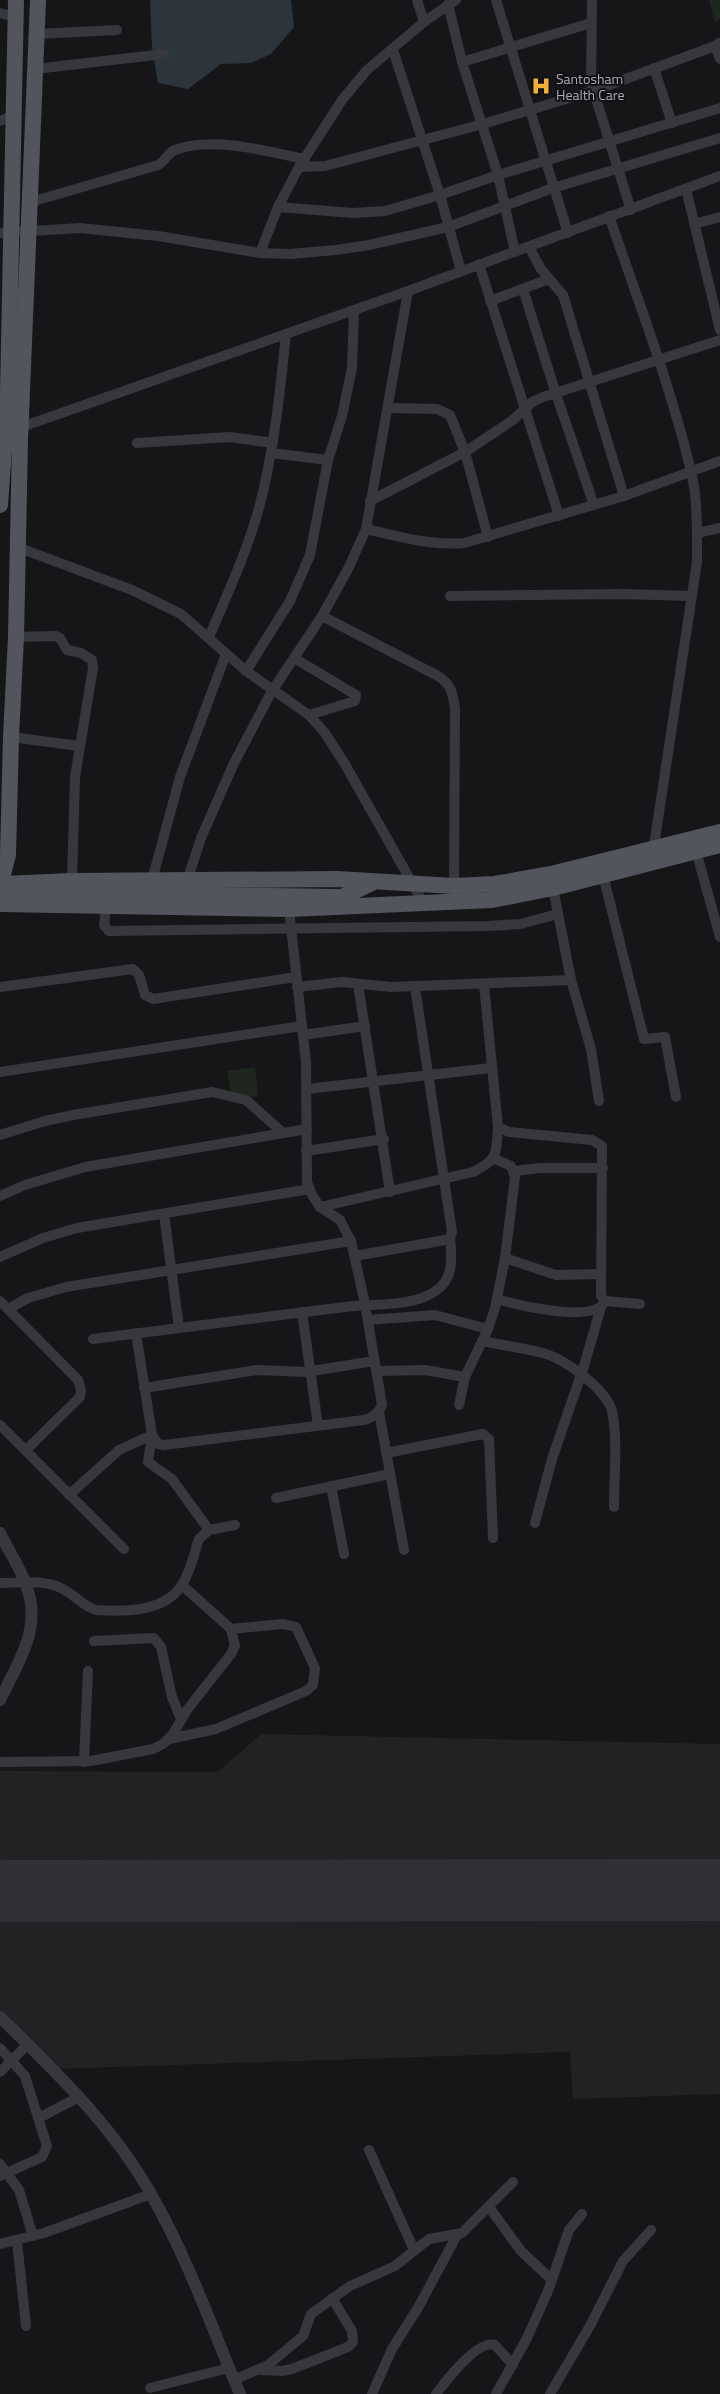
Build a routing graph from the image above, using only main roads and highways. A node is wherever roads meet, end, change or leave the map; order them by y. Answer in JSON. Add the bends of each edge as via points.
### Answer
{"nodes":[{"id":1,"x":16,"y":0,"type":"edge"},
{"id":2,"x":38,"y":0,"type":"edge"},
{"id":3,"x":8,"y":15,"type":"edge"},
{"id":4,"x":6,"y":118,"type":"edge"},
{"id":5,"x":6,"y":233,"type":"edge"},
{"id":6,"x":4,"y":360,"type":"edge"},
{"id":7,"x":14,"y":430,"type":"junction"},
{"id":8,"x":0,"y":505,"type":"edge"},
{"id":9,"x":720,"y":832,"type":"edge"},
{"id":10,"x":720,"y":845,"type":"edge"},
{"id":11,"x":652,"y":856,"type":"junction"},
{"id":12,"x":375,"y":881,"type":"junction"},
{"id":13,"x":552,"y":881,"type":"junction"},
{"id":14,"x":1,"y":885,"type":"edge"},
{"id":15,"x":339,"y":897,"type":"junction"},
{"id":16,"x":0,"y":903,"type":"edge"},
{"id":17,"x":378,"y":906,"type":"junction"}],
"edges":[{"from":1,"to":3,"type":"main road"},
{"from":2,"to":7,"type":"main road","via":[[30,230]]},
{"from":3,"to":4,"type":"main road"},
{"from":4,"to":5,"type":"main road"},
{"from":5,"to":6,"type":"main road"},
{"from":6,"to":7,"type":"main road"},
{"from":7,"to":8,"type":"main road"},
{"from":7,"to":14,"type":"main road","via":[[16,637],[8,855]]},
{"from":9,"to":11,"type":"main road"},
{"from":10,"to":11,"type":"main road"},
{"from":11,"to":13,"type":"main road"},
{"from":11,"to":13,"type":"main road","via":[[603,875]]},
{"from":12,"to":13,"type":"main road","via":[[454,886]]},
{"from":12,"to":14,"type":"main road","via":[[152,880]]},
{"from":12,"to":15,"type":"main road"},
{"from":13,"to":17,"type":"main road","via":[[492,900]]},
{"from":14,"to":15,"type":"main road","bridge":true},
{"from":14,"to":16,"type":"main road","via":[[5,895]]},
{"from":15,"to":17,"type":"main road"},
{"from":16,"to":17,"type":"main road","via":[[289,909]]}]}
